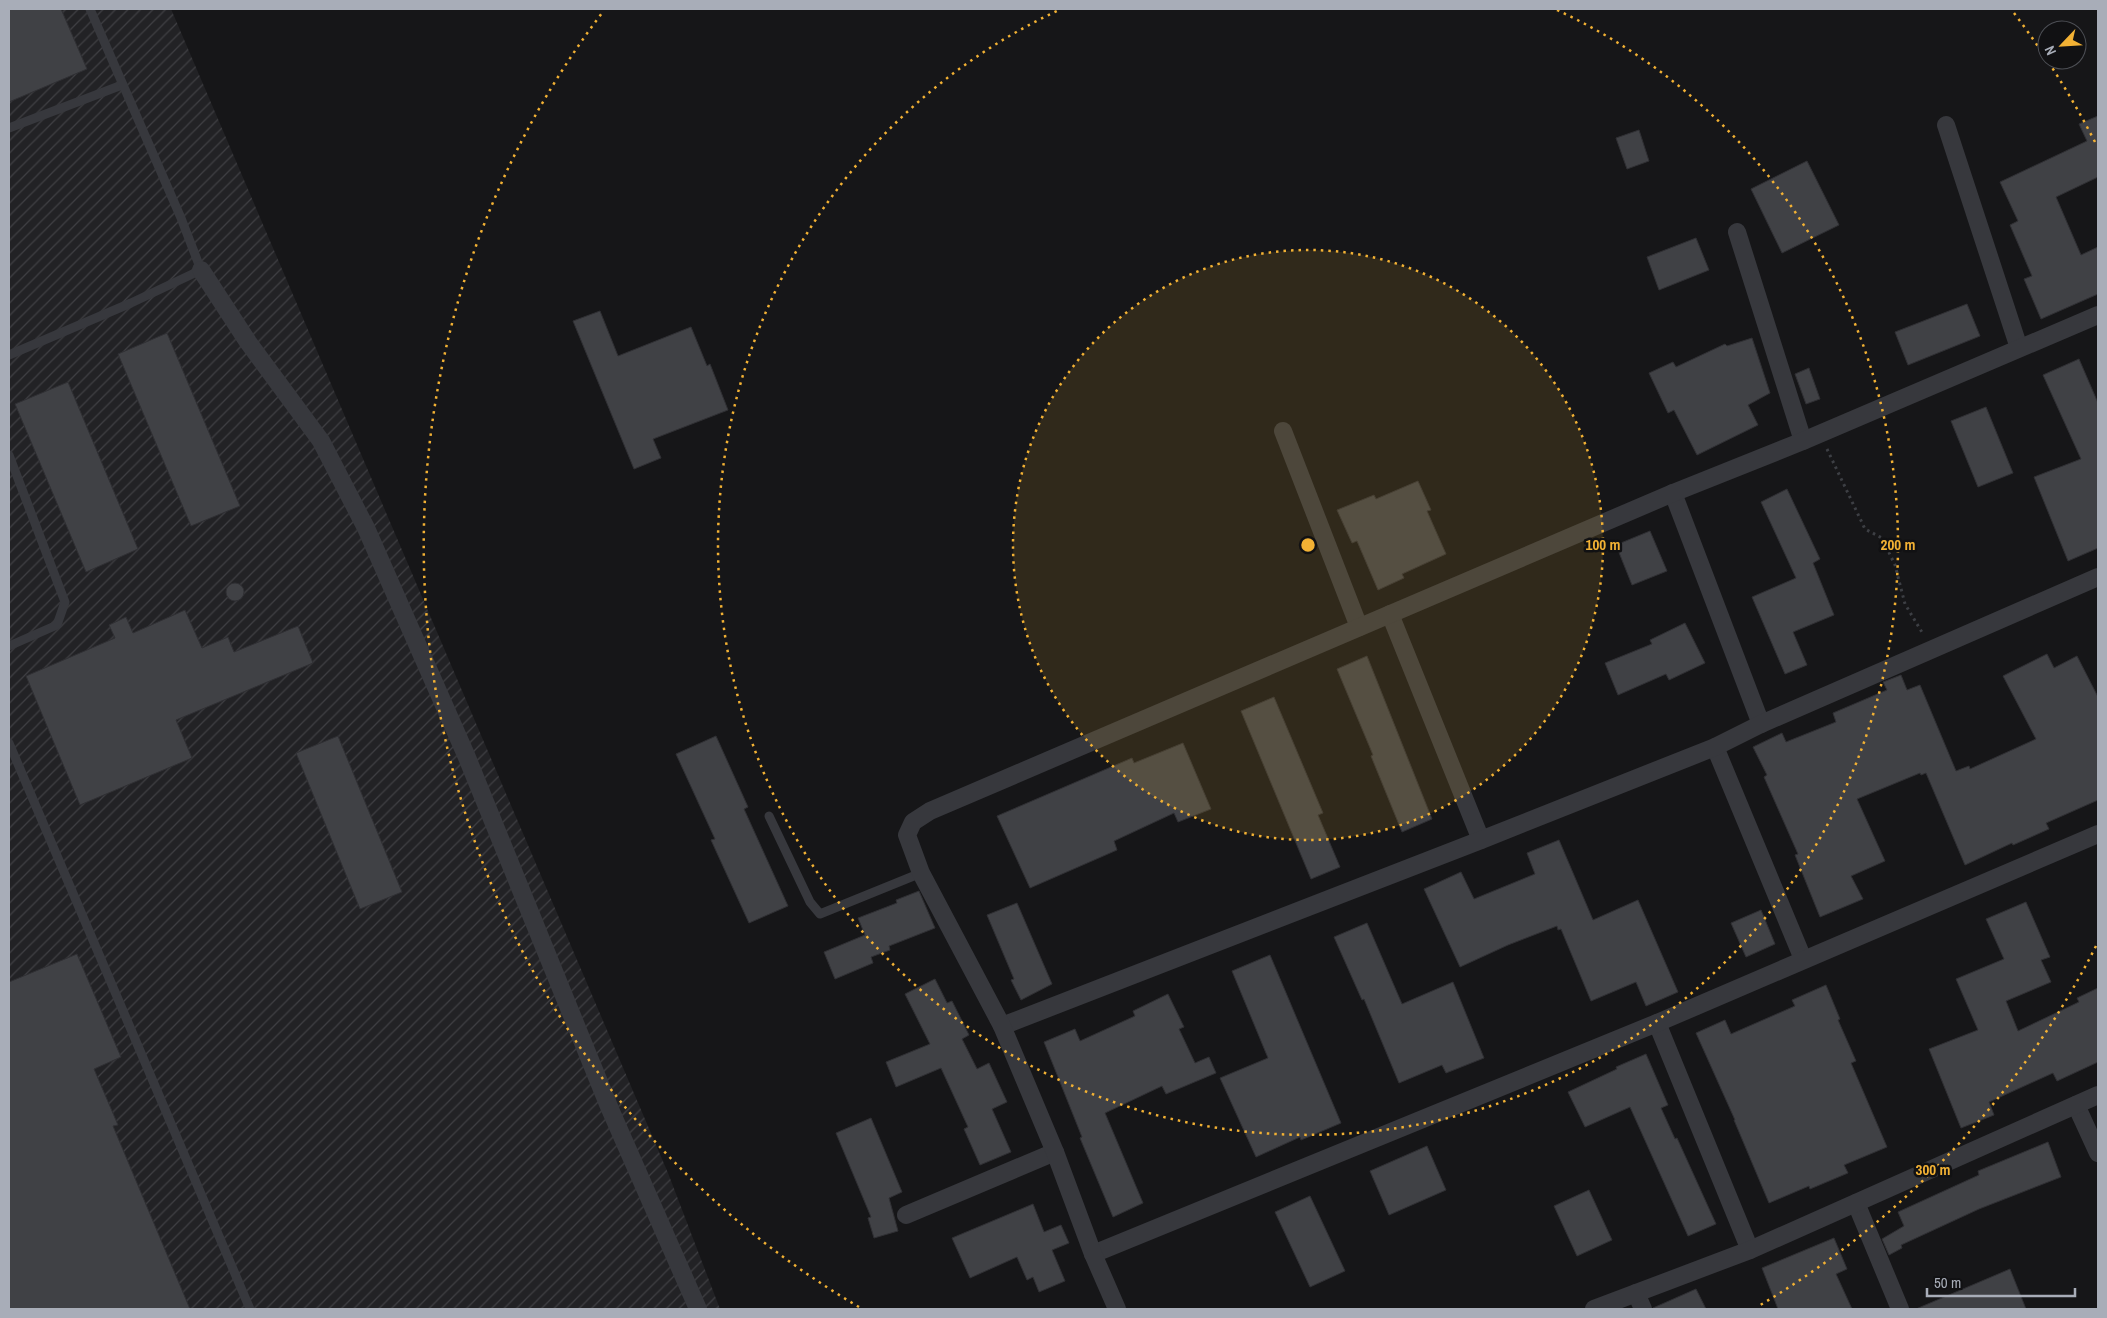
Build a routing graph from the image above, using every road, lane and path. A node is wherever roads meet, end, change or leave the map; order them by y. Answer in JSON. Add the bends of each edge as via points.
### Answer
{"nodes":[{"id":1,"x":90,"y":9,"type":"edge"},
{"id":2,"x":122,"y":86,"type":"junction"},
{"id":3,"x":1946,"y":126,"type":"dead end"},
{"id":4,"x":9,"y":128,"type":"edge"},
{"id":5,"x":1737,"y":232,"type":"dead end"},
{"id":6,"x":200,"y":270,"type":"junction"},
{"id":7,"x":2098,"y":315,"type":"edge"},
{"id":8,"x":2019,"y":348,"type":"junction"},
{"id":9,"x":9,"y":355,"type":"edge"},
{"id":10,"x":1283,"y":430,"type":"dead end"},
{"id":11,"x":1820,"y":434,"type":"junction"},
{"id":12,"x":1803,"y":441,"type":"junction"},
{"id":13,"x":9,"y":455,"type":"edge"},
{"id":14,"x":1673,"y":493,"type":"junction"},
{"id":15,"x":2098,"y":577,"type":"edge"},
{"id":16,"x":1390,"y":614,"type":"junction"},
{"id":17,"x":1359,"y":627,"type":"junction"},
{"id":18,"x":9,"y":646,"type":"edge"},
{"id":19,"x":1935,"y":648,"type":"junction"},
{"id":20,"x":1761,"y":724,"type":"junction"},
{"id":21,"x":9,"y":743,"type":"edge"},
{"id":22,"x":1715,"y":747,"type":"junction"},
{"id":23,"x":769,"y":816,"type":"dead end"},
{"id":24,"x":2098,"y":834,"type":"edge"},
{"id":25,"x":1481,"y":840,"type":"junction"},
{"id":26,"x":921,"y":873,"type":"junction"},
{"id":27,"x":1803,"y":959,"type":"junction"},
{"id":28,"x":1657,"y":1023,"type":"junction"},
{"id":29,"x":1002,"y":1026,"type":"junction"},
{"id":30,"x":2098,"y":1095,"type":"edge"},
{"id":31,"x":2076,"y":1105,"type":"junction"},
{"id":32,"x":1055,"y":1152,"type":"junction"},
{"id":33,"x":2098,"y":1153,"type":"edge"},
{"id":34,"x":1856,"y":1203,"type":"junction"},
{"id":35,"x":906,"y":1215,"type":"dead end"},
{"id":36,"x":1750,"y":1250,"type":"junction"},
{"id":37,"x":1093,"y":1254,"type":"junction"},
{"id":38,"x":1636,"y":1293,"type":"junction"},
{"id":39,"x":250,"y":1309,"type":"edge"},
{"id":40,"x":698,"y":1309,"type":"edge"},
{"id":41,"x":1117,"y":1309,"type":"edge"},
{"id":42,"x":1594,"y":1309,"type":"edge"},
{"id":43,"x":1643,"y":1309,"type":"edge"},
{"id":44,"x":1900,"y":1309,"type":"edge"}],
"edges":[{"from":1,"to":2,"type":"lane"},
{"from":2,"to":4,"type":"lane"},
{"from":2,"to":6,"type":"lane","via":[[181,218]]},
{"from":3,"to":8,"type":"street"},
{"from":5,"to":12,"type":"street"},
{"from":6,"to":9,"type":"lane"},
{"from":6,"to":40,"type":"street","via":[[321,441],[366,528],[466,755],[610,1109]]},
{"from":7,"to":8,"type":"street"},
{"from":8,"to":11,"type":"street"},
{"from":10,"to":17,"type":"street"},
{"from":11,"to":12,"type":"street"},
{"from":11,"to":19,"type":"path","via":[[1865,529],[1882,538],[1895,566],[1905,604],[1919,630]]},
{"from":12,"to":14,"type":"street"},
{"from":13,"to":18,"type":"lane","via":[[65,602],[57,625]]},
{"from":14,"to":16,"type":"street"},
{"from":14,"to":20,"type":"street"},
{"from":15,"to":19,"type":"street"},
{"from":16,"to":17,"type":"street"},
{"from":16,"to":25,"type":"street"},
{"from":17,"to":26,"type":"street","via":[[930,811],[913,822],[907,835]]},
{"from":19,"to":20,"type":"street"},
{"from":20,"to":22,"type":"street"},
{"from":21,"to":39,"type":"lane"},
{"from":22,"to":25,"type":"street"},
{"from":22,"to":27,"type":"street"},
{"from":23,"to":26,"type":"lane","via":[[810,902],[820,914]]},
{"from":24,"to":27,"type":"street"},
{"from":25,"to":29,"type":"street"},
{"from":26,"to":29,"type":"street"},
{"from":27,"to":28,"type":"street"},
{"from":28,"to":36,"type":"street"},
{"from":28,"to":37,"type":"street"},
{"from":29,"to":32,"type":"street"},
{"from":30,"to":31,"type":"street"},
{"from":31,"to":33,"type":"street"},
{"from":31,"to":34,"type":"street"},
{"from":32,"to":35,"type":"street"},
{"from":32,"to":37,"type":"street"},
{"from":34,"to":36,"type":"street"},
{"from":34,"to":44,"type":"street"},
{"from":36,"to":38,"type":"street"},
{"from":37,"to":41,"type":"street"},
{"from":38,"to":42,"type":"street"},
{"from":38,"to":43,"type":"street"}]}
